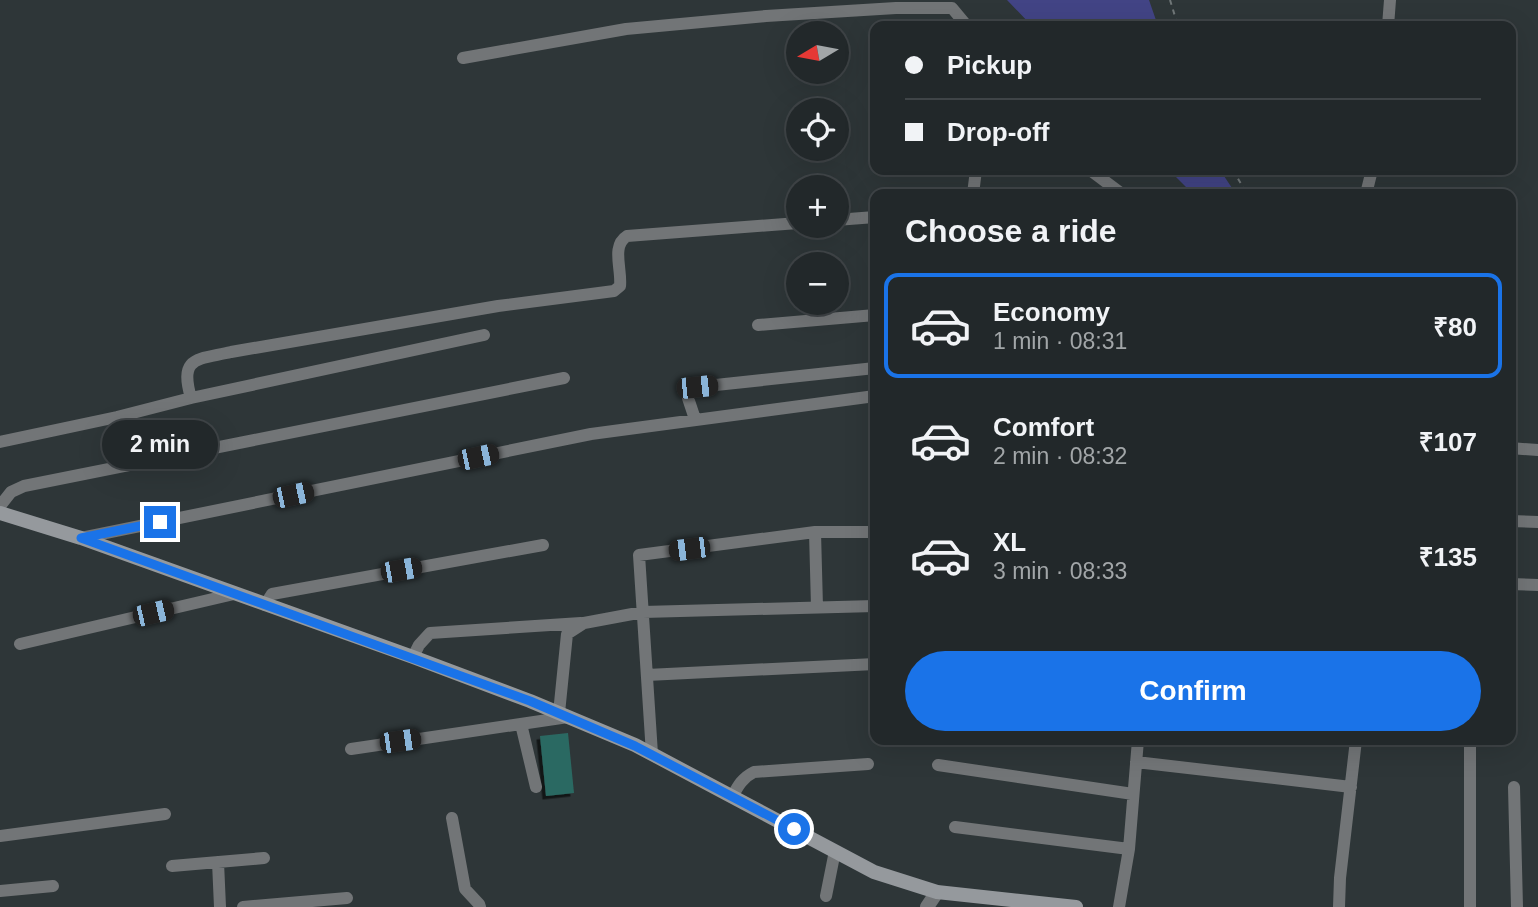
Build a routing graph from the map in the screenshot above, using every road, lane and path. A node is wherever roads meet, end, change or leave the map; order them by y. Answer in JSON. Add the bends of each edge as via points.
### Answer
{"nodes":[{"id":1,"x":1170,"y":0,"type":"edge"},
{"id":2,"x":1390,"y":0,"type":"edge"},
{"id":3,"x":964,"y":21,"type":"edge"},
{"id":4,"x":1176,"y":21,"type":"edge"},
{"id":5,"x":1388,"y":21,"type":"edge"},
{"id":6,"x":463,"y":58,"type":"dead end"},
{"id":7,"x":1097,"y":175,"type":"edge"},
{"id":8,"x":1115,"y":189,"type":"edge"},
{"id":9,"x":870,"y":217,"type":"edge"},
{"id":10,"x":849,"y":219,"type":"edge"},
{"id":11,"x":786,"y":224,"type":"edge"},
{"id":12,"x":870,"y":315,"type":"edge"},
{"id":13,"x":758,"y":325,"type":"dead end"},
{"id":14,"x":484,"y":335,"type":"dead end"},
{"id":15,"x":870,"y":370,"type":"edge"},
{"id":16,"x":564,"y":378,"type":"dead end"},
{"id":17,"x":870,"y":397,"type":"edge"},
{"id":18,"x":191,"y":398,"type":"junction"},
{"id":19,"x":695,"y":419,"type":"junction"},
{"id":20,"x":0,"y":442,"type":"edge"},
{"id":21,"x":1516,"y":448,"type":"edge"},
{"id":22,"x":1538,"y":450,"type":"edge"},
{"id":23,"x":0,"y":506,"type":"edge"},
{"id":24,"x":0,"y":513,"type":"edge"},
{"id":25,"x":1516,"y":521,"type":"edge"},
{"id":26,"x":1538,"y":522,"type":"edge"},
{"id":27,"x":870,"y":532,"type":"edge"},
{"id":28,"x":815,"y":533,"type":"junction"},
{"id":29,"x":81,"y":538,"type":"junction"},
{"id":30,"x":543,"y":545,"type":"dead end"},
{"id":31,"x":1516,"y":584,"type":"edge"},
{"id":32,"x":1538,"y":585,"type":"edge"},
{"id":33,"x":234,"y":594,"type":"junction"},
{"id":34,"x":265,"y":605,"type":"junction"},
{"id":35,"x":870,"y":606,"type":"edge"},
{"id":36,"x":817,"y":607,"type":"junction"},
{"id":37,"x":643,"y":612,"type":"junction"},
{"id":38,"x":584,"y":623,"type":"junction"},
{"id":39,"x":20,"y":644,"type":"dead end"},
{"id":40,"x":413,"y":657,"type":"junction"},
{"id":41,"x":870,"y":664,"type":"edge"},
{"id":42,"x":647,"y":675,"type":"junction"},
{"id":43,"x":564,"y":715,"type":"junction"},
{"id":44,"x":521,"y":724,"type":"junction"},
{"id":45,"x":1138,"y":745,"type":"edge"},
{"id":46,"x":1355,"y":745,"type":"edge"},
{"id":47,"x":1470,"y":745,"type":"edge"},
{"id":48,"x":351,"y":748,"type":"dead end"},
{"id":49,"x":652,"y":754,"type":"junction"},
{"id":50,"x":1136,"y":762,"type":"junction"},
{"id":51,"x":868,"y":764,"type":"dead end"},
{"id":52,"x":938,"y":765,"type":"dead end"},
{"id":53,"x":536,"y":787,"type":"dead end"},
{"id":54,"x":1351,"y":787,"type":"junction"},
{"id":55,"x":1514,"y":787,"type":"dead end"},
{"id":56,"x":1133,"y":794,"type":"junction"},
{"id":57,"x":732,"y":797,"type":"junction"},
{"id":58,"x":165,"y":814,"type":"dead end"},
{"id":59,"x":452,"y":818,"type":"dead end"},
{"id":60,"x":955,"y":827,"type":"dead end"},
{"id":61,"x":0,"y":836,"type":"edge"},
{"id":62,"x":1129,"y":849,"type":"junction"},
{"id":63,"x":835,"y":851,"type":"junction"},
{"id":64,"x":264,"y":858,"type":"dead end"},
{"id":65,"x":218,"y":862,"type":"junction"},
{"id":66,"x":172,"y":866,"type":"dead end"},
{"id":67,"x":53,"y":886,"type":"dead end"},
{"id":68,"x":0,"y":891,"type":"edge"},
{"id":69,"x":937,"y":892,"type":"junction"},
{"id":70,"x":826,"y":897,"type":"dead end"},
{"id":71,"x":347,"y":898,"type":"dead end"},
{"id":72,"x":998,"y":903,"type":"edge"},
{"id":73,"x":220,"y":907,"type":"edge"},
{"id":74,"x":243,"y":907,"type":"edge"},
{"id":75,"x":480,"y":907,"type":"edge"},
{"id":76,"x":927,"y":907,"type":"edge"},
{"id":77,"x":1067,"y":907,"type":"edge"},
{"id":78,"x":1119,"y":907,"type":"edge"},
{"id":79,"x":1339,"y":907,"type":"edge"},
{"id":80,"x":1471,"y":907,"type":"edge"},
{"id":81,"x":1517,"y":907,"type":"edge"}],
"edges":[{"from":1,"to":4,"type":"path"},
{"from":2,"to":5,"type":"street"},
{"from":3,"to":6,"type":"street","via":[[952,8],[766,16],[626,29]]},
{"from":7,"to":8,"type":"street"},
{"from":9,"to":10,"type":"street"},
{"from":11,"to":18,"type":"street","via":[[627,236],[618,246],[621,277],[614,291],[498,306],[194,361],[186,376]]},
{"from":12,"to":13,"type":"street"},
{"from":14,"to":18,"type":"street"},
{"from":15,"to":19,"type":"street","via":[[697,387],[688,398]]},
{"from":16,"to":23,"type":"street","via":[[24,486],[11,492]]},
{"from":17,"to":19,"type":"street"},
{"from":18,"to":20,"type":"street"},
{"from":19,"to":29,"type":"street","via":[[591,434]]},
{"from":21,"to":22,"type":"street"},
{"from":24,"to":29,"type":"main road"},
{"from":25,"to":26,"type":"street"},
{"from":27,"to":28,"type":"street"},
{"from":28,"to":36,"type":"street"},
{"from":28,"to":37,"type":"street","via":[[639,555]]},
{"from":29,"to":33,"type":"main road"},
{"from":30,"to":34,"type":"street","via":[[272,594]]},
{"from":31,"to":32,"type":"street"},
{"from":33,"to":34,"type":"main road"},
{"from":33,"to":39,"type":"street"},
{"from":34,"to":40,"type":"main road"},
{"from":35,"to":36,"type":"street"},
{"from":36,"to":37,"type":"street"},
{"from":37,"to":38,"type":"street"},
{"from":37,"to":42,"type":"street"},
{"from":38,"to":40,"type":"street","via":[[430,633]]},
{"from":38,"to":43,"type":"street","via":[[567,634]]},
{"from":40,"to":43,"type":"main road"},
{"from":41,"to":42,"type":"street"},
{"from":42,"to":49,"type":"street"},
{"from":43,"to":44,"type":"street"},
{"from":43,"to":49,"type":"main road"},
{"from":44,"to":48,"type":"street"},
{"from":44,"to":53,"type":"street"},
{"from":45,"to":50,"type":"street"},
{"from":46,"to":54,"type":"street"},
{"from":47,"to":80,"type":"street"},
{"from":49,"to":57,"type":"main road"},
{"from":50,"to":54,"type":"street"},
{"from":50,"to":56,"type":"street"},
{"from":51,"to":57,"type":"street","via":[[754,772],[739,783]]},
{"from":52,"to":56,"type":"street"},
{"from":54,"to":79,"type":"street"},
{"from":55,"to":81,"type":"street"},
{"from":56,"to":62,"type":"street"},
{"from":57,"to":63,"type":"main road"},
{"from":58,"to":61,"type":"street"},
{"from":59,"to":75,"type":"street","via":[[465,890]]},
{"from":60,"to":62,"type":"street"},
{"from":62,"to":78,"type":"street"},
{"from":63,"to":69,"type":"main road","via":[[874,872]]},
{"from":63,"to":70,"type":"street"},
{"from":64,"to":65,"type":"street"},
{"from":65,"to":66,"type":"street"},
{"from":65,"to":73,"type":"street"},
{"from":67,"to":68,"type":"street"},
{"from":69,"to":72,"type":"main road"},
{"from":69,"to":76,"type":"street"},
{"from":71,"to":74,"type":"street"},
{"from":72,"to":77,"type":"main road"}]}
